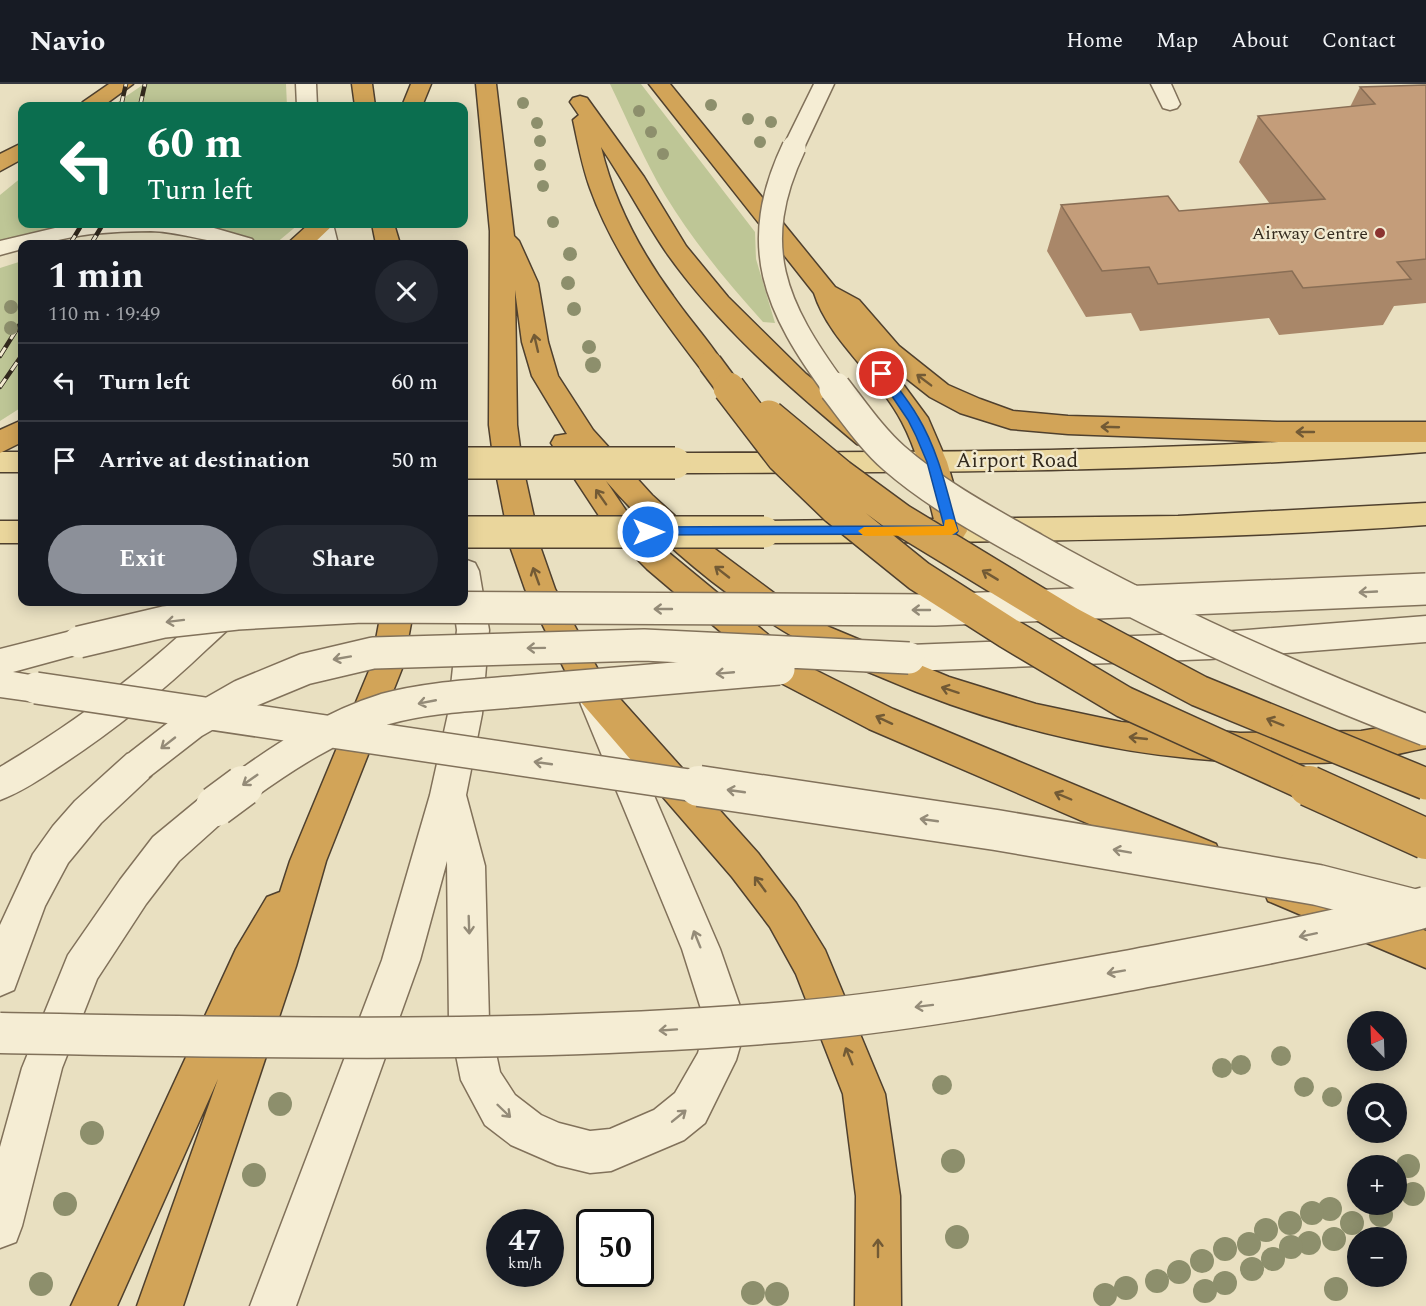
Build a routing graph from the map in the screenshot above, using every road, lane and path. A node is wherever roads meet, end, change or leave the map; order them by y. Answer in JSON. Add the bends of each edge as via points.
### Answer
{"nodes":[{"id":1,"x":123,"y":84,"type":"edge"},
{"id":2,"x":306,"y":84,"type":"edge"},
{"id":3,"x":362,"y":84,"type":"edge"},
{"id":4,"x":421,"y":84,"type":"edge"},
{"id":5,"x":486,"y":84,"type":"edge"},
{"id":6,"x":659,"y":84,"type":"edge"},
{"id":7,"x":824,"y":84,"type":"edge"},
{"id":8,"x":1161,"y":84,"type":"edge"},
{"id":9,"x":575,"y":93,"type":"edge"},
{"id":10,"x":96,"y":102,"type":"edge"},
{"id":11,"x":307,"y":102,"type":"edge"},
{"id":12,"x":364,"y":102,"type":"edge"},
{"id":13,"x":414,"y":102,"type":"edge"},
{"id":14,"x":1170,"y":104,"type":"dead end"},
{"id":15,"x":18,"y":153,"type":"edge"},
{"id":16,"x":0,"y":164,"type":"edge"},
{"id":17,"x":101,"y":228,"type":"edge"},
{"id":18,"x":179,"y":228,"type":"edge"},
{"id":19,"x":317,"y":228,"type":"edge"},
{"id":20,"x":502,"y":231,"type":"junction"},
{"id":21,"x":34,"y":240,"type":"edge"},
{"id":22,"x":230,"y":240,"type":"edge"},
{"id":23,"x":304,"y":240,"type":"edge"},
{"id":24,"x":18,"y":244,"type":"edge"},
{"id":25,"x":0,"y":248,"type":"edge"},
{"id":26,"x":826,"y":292,"type":"junction"},
{"id":27,"x":710,"y":363,"type":"junction"},
{"id":28,"x":544,"y":376,"type":"junction"},
{"id":29,"x":18,"y":432,"type":"edge"},
{"id":30,"x":1426,"y":432,"type":"edge"},
{"id":31,"x":1426,"y":442,"type":"edge"},
{"id":32,"x":0,"y":443,"type":"edge"},
{"id":33,"x":894,"y":458,"type":"junction"},
{"id":34,"x":0,"y":462,"type":"edge"},
{"id":35,"x":18,"y":462,"type":"edge"},
{"id":36,"x":933,"y":462,"type":"junction"},
{"id":37,"x":468,"y":463,"type":"edge"},
{"id":38,"x":1426,"y":514,"type":"edge"},
{"id":39,"x":952,"y":531,"type":"junction"},
{"id":40,"x":0,"y":532,"type":"edge"},
{"id":41,"x":18,"y":532,"type":"edge"},
{"id":42,"x":468,"y":532,"type":"edge"},
{"id":43,"x":1426,"y":589,"type":"edge"},
{"id":44,"x":468,"y":597,"type":"edge"},
{"id":45,"x":230,"y":606,"type":"edge"},
{"id":46,"x":398,"y":606,"type":"edge"},
{"id":47,"x":1426,"y":629,"type":"edge"},
{"id":48,"x":909,"y":658,"type":"junction"},
{"id":49,"x":0,"y":662,"type":"edge"},
{"id":50,"x":0,"y":684,"type":"edge"},
{"id":51,"x":592,"y":691,"type":"junction"},
{"id":52,"x":1426,"y":732,"type":"edge"},
{"id":53,"x":1426,"y":784,"type":"edge"},
{"id":54,"x":0,"y":785,"type":"edge"},
{"id":55,"x":448,"y":795,"type":"junction"},
{"id":56,"x":1426,"y":839,"type":"edge"},
{"id":57,"x":308,"y":861,"type":"junction"},
{"id":58,"x":1426,"y":907,"type":"edge"},
{"id":59,"x":1426,"y":912,"type":"edge"},
{"id":60,"x":1426,"y":950,"type":"edge"},
{"id":61,"x":0,"y":977,"type":"edge"},
{"id":62,"x":0,"y":1034,"type":"edge"},
{"id":63,"x":0,"y":1226,"type":"edge"},
{"id":64,"x":94,"y":1306,"type":"edge"},
{"id":65,"x":160,"y":1306,"type":"edge"},
{"id":66,"x":273,"y":1306,"type":"edge"},
{"id":67,"x":878,"y":1306,"type":"edge"}],
"edges":[{"from":1,"to":10,"type":"highway"},
{"from":2,"to":11,"type":"street"},
{"from":3,"to":12,"type":"highway"},
{"from":4,"to":13,"type":"highway"},
{"from":5,"to":20,"type":"highway"},
{"from":6,"to":26,"type":"highway"},
{"from":7,"to":33,"type":"street","bridge":true,"via":[[783,170],[770,222],[770,254],[790,314],[824,374]]},
{"from":8,"to":14,"type":"street"},
{"from":9,"to":27,"type":"highway","via":[[601,186],[621,230],[646,274]]},
{"from":9,"to":33,"type":"highway","bridge":true,"via":[[633,177],[676,249],[719,303],[797,381]]},
{"from":15,"to":16,"type":"highway"},
{"from":17,"to":21,"type":"street"},
{"from":18,"to":22,"type":"street"},
{"from":19,"to":23,"type":"highway"},
{"from":28,"to":20,"type":"highway","one_way":true,"via":[[526,284]]},
{"from":51,"to":20,"type":"highway","one_way":true,"via":[[540,589],[517,512],[503,425]]},
{"from":24,"to":25,"type":"street"},
{"from":30,"to":26,"type":"highway","one_way":true,"via":[[1265,432],[1011,420],[939,391],[890,352],[850,306]]},
{"from":26,"to":36,"type":"highway","via":[[832,311],[914,418]]},
{"from":53,"to":27,"type":"highway","one_way":true,"bridge":true,"via":[[1199,691],[1071,623],[900,519],[798,441]]},
{"from":27,"to":56,"type":"highway","bridge":true,"via":[[782,457],[836,509],[919,576],[1124,702]]},
{"from":52,"to":28,"type":"highway","one_way":true,"via":[[1361,746],[1240,748],[1121,736],[1036,718],[931,683],[818,636],[771,608],[685,543],[642,503],[583,437]]},
{"from":60,"to":28,"type":"highway","one_way":true,"via":[[882,719],[794,674],[658,561],[619,523],[568,450]]},
{"from":29,"to":32,"type":"highway"},
{"from":31,"to":36,"type":"main road","name":"Airport Road","via":[[1193,458]]},
{"from":33,"to":52,"type":"street","bridge":true,"via":[[989,522],[1080,576],[1274,670]]},
{"from":34,"to":35,"type":"main road"},
{"from":36,"to":37,"type":"main road","name":"Airport Road","bridge":true},
{"from":36,"to":39,"type":"highway"},
{"from":38,"to":39,"type":"main road","via":[[1248,526]]},
{"from":39,"to":42,"type":"main road","bridge":true},
{"from":40,"to":41,"type":"main road"},
{"from":43,"to":49,"type":"street","one_way":true,"bridge":true,"via":[[935,610],[362,607],[164,622]]},
{"from":44,"to":55,"type":"street","via":[[473,630],[465,714]]},
{"from":45,"to":54,"type":"street","via":[[157,676],[89,728]]},
{"from":46,"to":57,"type":"highway","via":[[387,666]]},
{"from":47,"to":48,"type":"street","bridge":true,"via":[[1210,646]]},
{"from":48,"to":61,"type":"street","one_way":true,"bridge":true,"via":[[644,645],[373,653],[297,670],[199,718],[102,797],[46,866],[27,904]]},
{"from":48,"to":63,"type":"street","one_way":true,"bridge":true,"via":[[639,680],[407,706],[370,714],[333,731],[252,778],[166,849],[82,968],[42,1068]]},
{"from":59,"to":50,"type":"street","one_way":true,"bridge":true,"via":[[1318,885],[996,830]]},
{"from":55,"to":51,"type":"street","one_way":true,"via":[[467,866],[469,1021],[481,1080],[500,1110],[526,1130],[557,1144],[590,1152],[611,1150],[669,1125],[690,1108],[708,1076],[723,1036],[723,1012],[688,917]]},
{"from":67,"to":51,"type":"highway","one_way":true,"via":[[878,1196],[864,1094],[811,963],[783,915],[745,865]]},
{"from":55,"to":66,"type":"street","via":[[401,960]]},
{"from":57,"to":64,"type":"highway","via":[[250,962]]},
{"from":57,"to":65,"type":"highway","via":[[273,977]]},
{"from":58,"to":62,"type":"street","one_way":true,"bridge":true,"via":[[1232,951],[952,1002],[789,1022],[601,1034],[421,1039]]}]}
